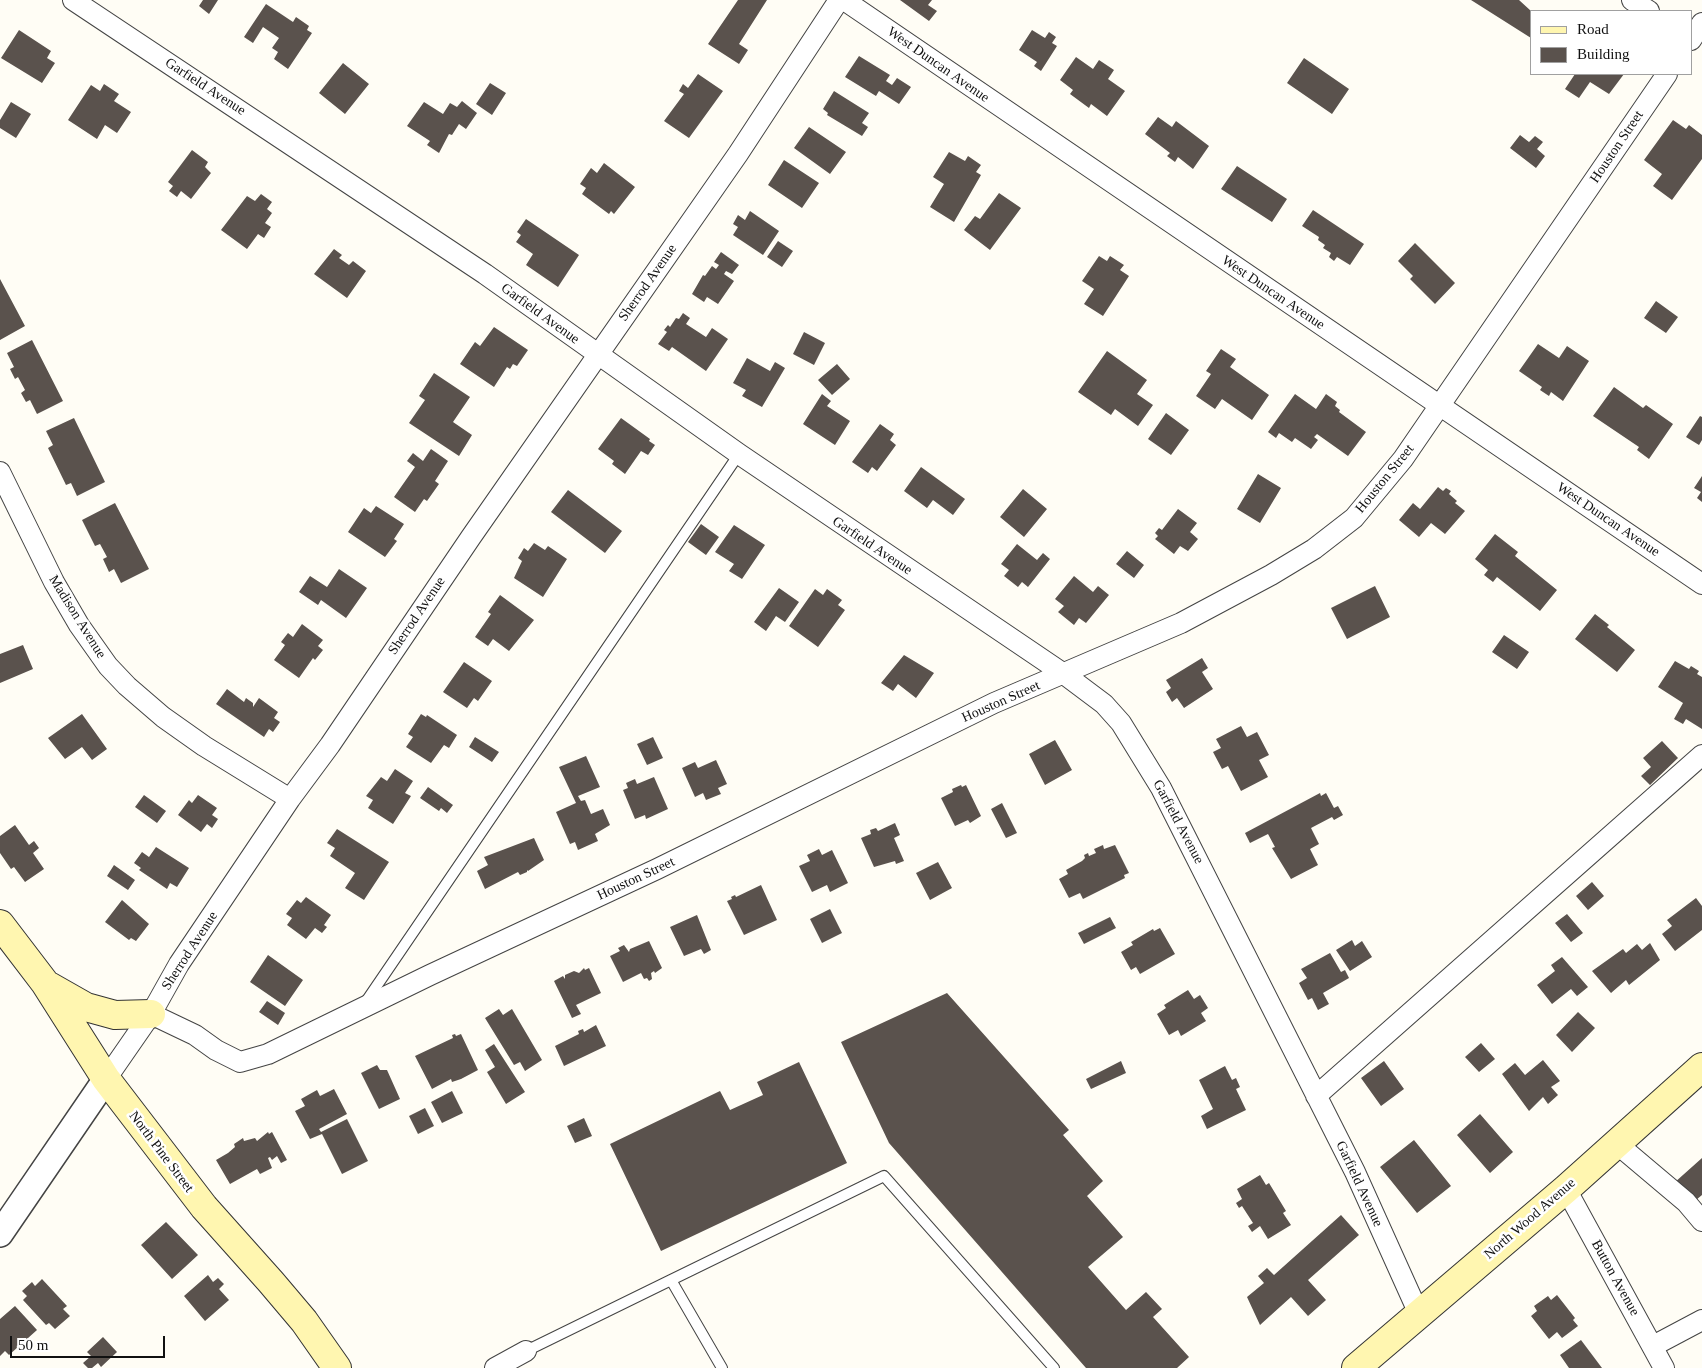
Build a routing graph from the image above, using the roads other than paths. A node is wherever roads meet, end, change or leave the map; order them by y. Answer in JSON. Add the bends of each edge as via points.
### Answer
{"nodes":[{"id":1,"x":73,"y":0,"type":"edge"},
{"id":2,"x":839,"y":0,"type":"edge"},
{"id":3,"x":844,"y":0,"type":"edge"},
{"id":4,"x":1632,"y":0,"type":"edge"},
{"id":5,"x":1647,"y":10,"type":"edge"},
{"id":6,"x":1702,"y":23,"type":"edge"},
{"id":7,"x":1692,"y":38,"type":"edge"},
{"id":8,"x":1666,"y":75,"type":"edge"},
{"id":9,"x":597,"y":356,"type":"junction"},
{"id":10,"x":1440,"y":408,"type":"junction"},
{"id":11,"x":739,"y":454,"type":"junction"},
{"id":12,"x":0,"y":472,"type":"edge"},
{"id":13,"x":1702,"y":584,"type":"edge"},
{"id":14,"x":1064,"y":674,"type":"junction"},
{"id":15,"x":1702,"y":755,"type":"edge"},
{"id":16,"x":290,"y":799,"type":"junction"},
{"id":17,"x":0,"y":924,"type":"edge"},
{"id":18,"x":45,"y":983,"type":"junction"},
{"id":19,"x":361,"y":1009,"type":"junction"},
{"id":20,"x":151,"y":1014,"type":"junction"},
{"id":21,"x":1702,"y":1067,"type":"edge"},
{"id":22,"x":106,"y":1079,"type":"junction"},
{"id":23,"x":1316,"y":1096,"type":"junction"},
{"id":24,"x":1616,"y":1143,"type":"junction"},
{"id":25,"x":1566,"y":1189,"type":"junction"},
{"id":26,"x":1702,"y":1221,"type":"edge"},
{"id":27,"x":0,"y":1234,"type":"edge"},
{"id":28,"x":672,"y":1280,"type":"junction"},
{"id":29,"x":1418,"y":1314,"type":"junction"},
{"id":30,"x":1702,"y":1320,"type":"edge"},
{"id":31,"x":1653,"y":1346,"type":"junction"},
{"id":32,"x":526,"y":1352,"type":"joint"},
{"id":33,"x":1359,"y":1367,"type":"edge"},
{"id":34,"x":337,"y":1368,"type":"edge"},
{"id":35,"x":495,"y":1368,"type":"edge"},
{"id":36,"x":722,"y":1368,"type":"edge"},
{"id":37,"x":1054,"y":1368,"type":"edge"},
{"id":38,"x":1664,"y":1368,"type":"edge"}],
"edges":[{"from":1,"to":9,"type":"street","name":"Garfield Avenue","via":[[485,274]]},
{"from":2,"to":9,"type":"street","name":"Sherrod Avenue","via":[[738,154]]},
{"from":3,"to":10,"type":"street","name":"West Duncan Avenue"},
{"from":4,"to":5,"type":"street"},
{"from":6,"to":7,"type":"street"},
{"from":8,"to":10,"type":"street","name":"Houston Street"},
{"from":9,"to":11,"type":"street","name":"Garfield Avenue"},
{"from":9,"to":16,"type":"street","name":"Sherrod Avenue"},
{"from":10,"to":13,"type":"street","name":"West Duncan Avenue"},
{"from":10,"to":14,"type":"street","name":"Houston Street","via":[[1371,499],[1354,518],[1314,549],[1188,619]]},
{"from":11,"to":14,"type":"street","name":"Garfield Avenue"},
{"from":11,"to":19,"type":"lane"},
{"from":12,"to":16,"type":"street","name":"Madison Avenue","via":[[54,582],[108,666],[163,717]]},
{"from":14,"to":19,"type":"street","name":"Houston Street","via":[[994,702],[657,869]]},
{"from":14,"to":23,"type":"street","name":"Garfield Avenue","via":[[1104,704],[1121,723],[1161,788]]},
{"from":15,"to":23,"type":"street"},
{"from":16,"to":20,"type":"street","name":"Sherrod Avenue","via":[[179,964]]},
{"from":17,"to":18,"type":"main road","name":"North Pine Street"},
{"from":18,"to":20,"type":"main road","via":[[86,1007],[115,1015]]},
{"from":18,"to":22,"type":"main road","name":"North Pine Street"},
{"from":19,"to":20,"type":"street","name":"Houston Street","via":[[268,1054],[240,1062]]},
{"from":20,"to":22,"type":"street","name":"Sherrod Avenue"},
{"from":21,"to":24,"type":"main road","name":"North Wood Avenue"},
{"from":22,"to":27,"type":"street","name":"Sherrod Avenue"},
{"from":22,"to":34,"type":"main road","name":"North Pine Street","via":[[204,1208],[288,1302]]},
{"from":23,"to":29,"type":"street","name":"Garfield Avenue","via":[[1355,1172]]},
{"from":24,"to":25,"type":"main road","name":"North Wood Avenue"},
{"from":24,"to":26,"type":"street","via":[[1686,1202]]},
{"from":25,"to":29,"type":"main road","name":"North Wood Avenue"},
{"from":25,"to":31,"type":"street","name":"Button Avenue"},
{"from":28,"to":32,"type":"lane"},
{"from":28,"to":36,"type":"lane"},
{"from":28,"to":37,"type":"lane","via":[[884,1176]]},
{"from":29,"to":33,"type":"main road","name":"North Wood Avenue"},
{"from":30,"to":31,"type":"street"},
{"from":31,"to":38,"type":"street","name":"Button Avenue"},
{"from":32,"to":35,"type":"street"}]}
